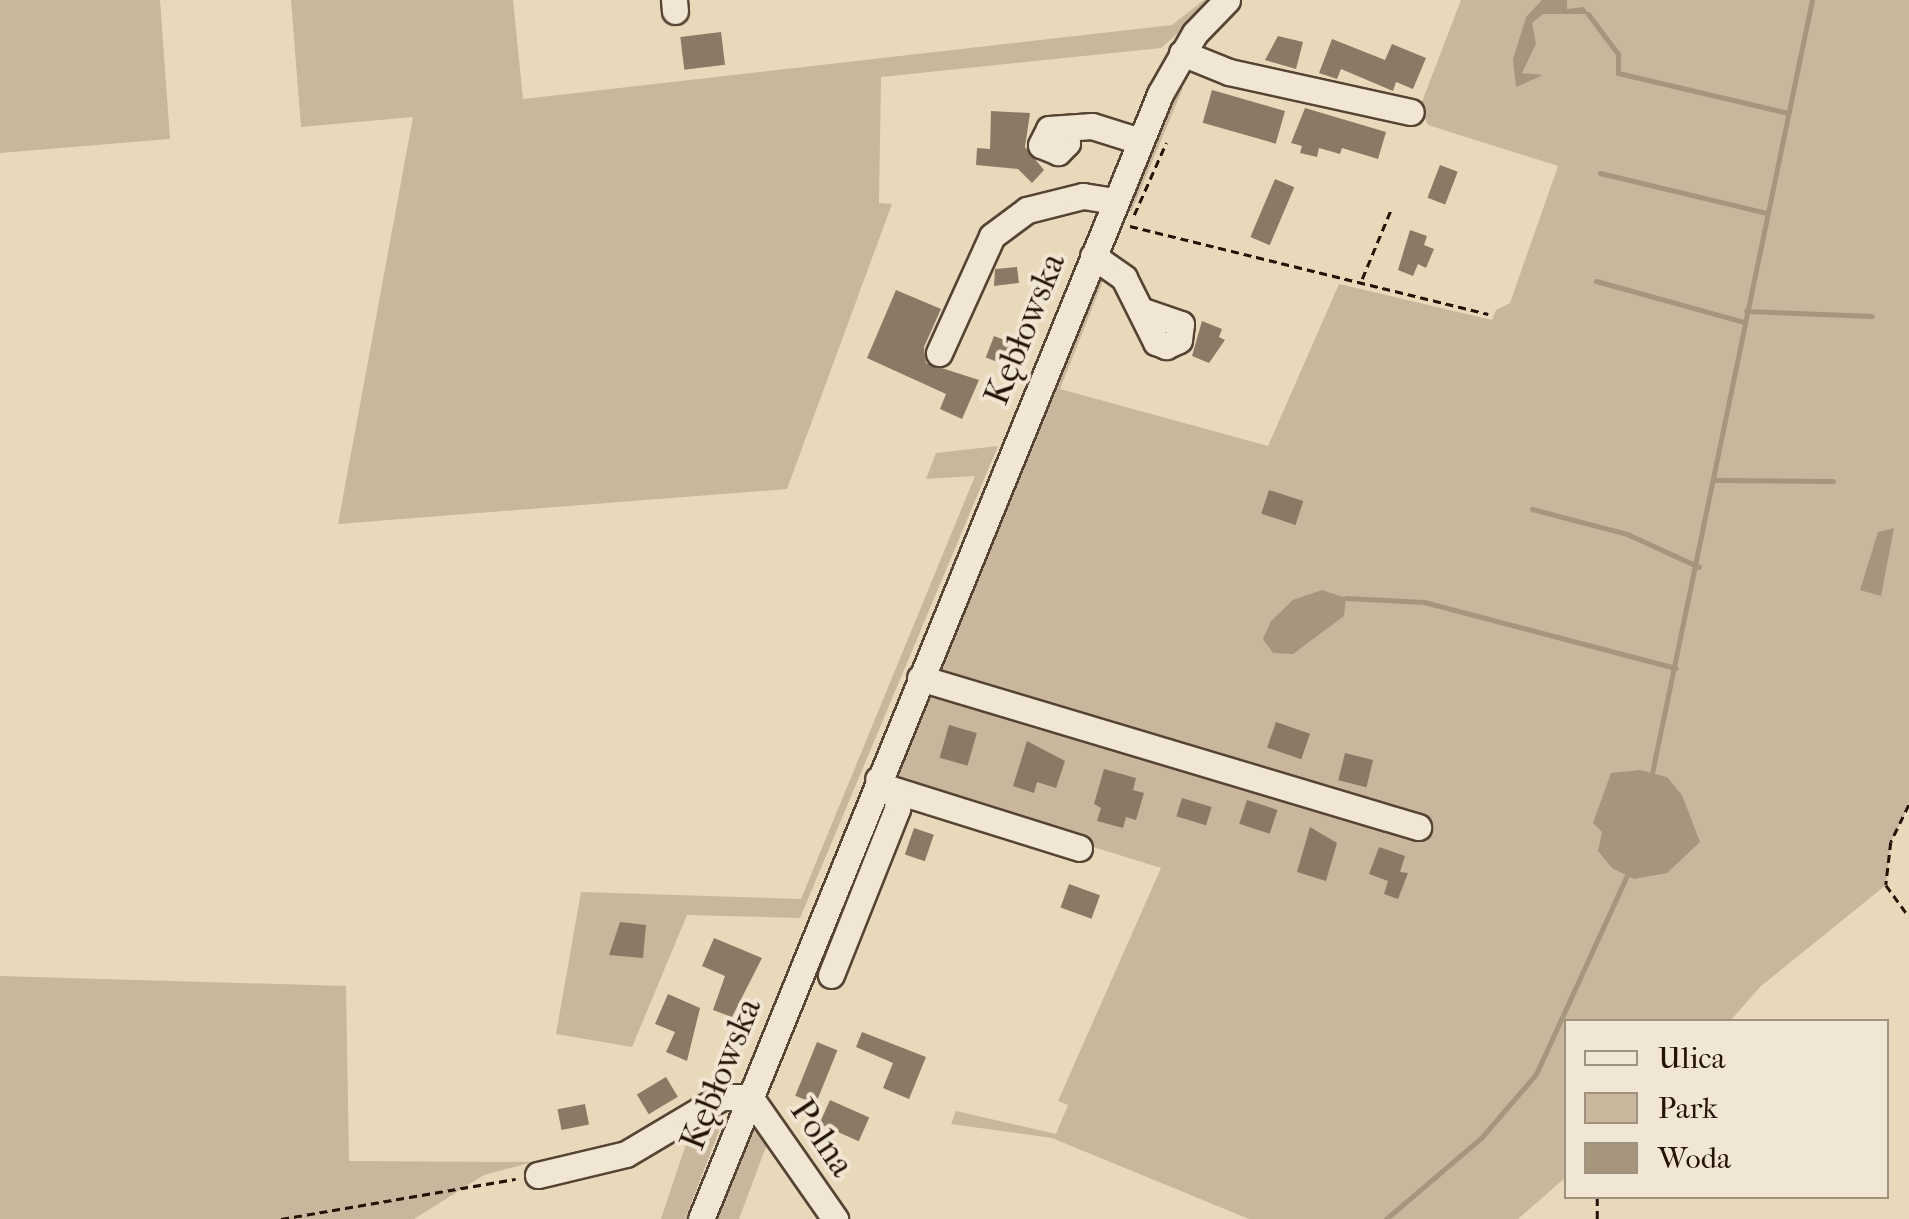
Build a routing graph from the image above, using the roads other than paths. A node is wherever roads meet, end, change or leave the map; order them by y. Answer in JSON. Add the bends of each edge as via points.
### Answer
{"nodes":[{"id":1,"x":1219,"y":8,"type":"edge"},
{"id":2,"x":1182,"y":53,"type":"junction"},
{"id":3,"x":1410,"y":112,"type":"dead end"},
{"id":4,"x":1065,"y":133,"type":"dead end"},
{"id":5,"x":1153,"y":142,"type":"junction"},
{"id":6,"x":1117,"y":214,"type":"junction"},
{"id":7,"x":1092,"y":256,"type":"junction"},
{"id":8,"x":1143,"y":311,"type":"dead end"},
{"id":9,"x":939,"y":353,"type":"dead end"},
{"id":10,"x":920,"y":678,"type":"junction"},
{"id":11,"x":885,"y":784,"type":"junction"},
{"id":12,"x":1418,"y":827,"type":"dead end"},
{"id":13,"x":1079,"y":848,"type":"dead end"},
{"id":14,"x":831,"y":974,"type":"dead end"},
{"id":15,"x":750,"y":1097,"type":"junction"},
{"id":16,"x":538,"y":1175,"type":"road end"},
{"id":17,"x":700,"y":1219,"type":"edge"},
{"id":18,"x":835,"y":1219,"type":"edge"}],
"edges":[{"from":1,"to":2,"type":"street","name":"Kębłowska"},
{"from":2,"to":3,"type":"street","via":[[1229,72]]},
{"from":2,"to":5,"type":"street","name":"Kębłowska"},
{"from":4,"to":5,"type":"street","via":[[1092,126]]},
{"from":5,"to":6,"type":"street","name":"Kębłowska"},
{"from":6,"to":7,"type":"street","name":"Kębłowska"},
{"from":6,"to":9,"type":"street","via":[[1083,196],[1028,210],[992,236]]},
{"from":7,"to":8,"type":"street","via":[[1115,267]]},
{"from":7,"to":10,"type":"street","name":"Kębłowska"},
{"from":10,"to":11,"type":"street","name":"Kębłowska"},
{"from":10,"to":12,"type":"street"},
{"from":11,"to":13,"type":"street"},
{"from":11,"to":14,"type":"street","via":[[897,809]]},
{"from":11,"to":15,"type":"street","name":"Kębłowska"},
{"from":15,"to":16,"type":"street","via":[[722,1098],[626,1154]]},
{"from":15,"to":17,"type":"street","name":"Kębłowska"},
{"from":15,"to":18,"type":"street","name":"Polna"}]}
